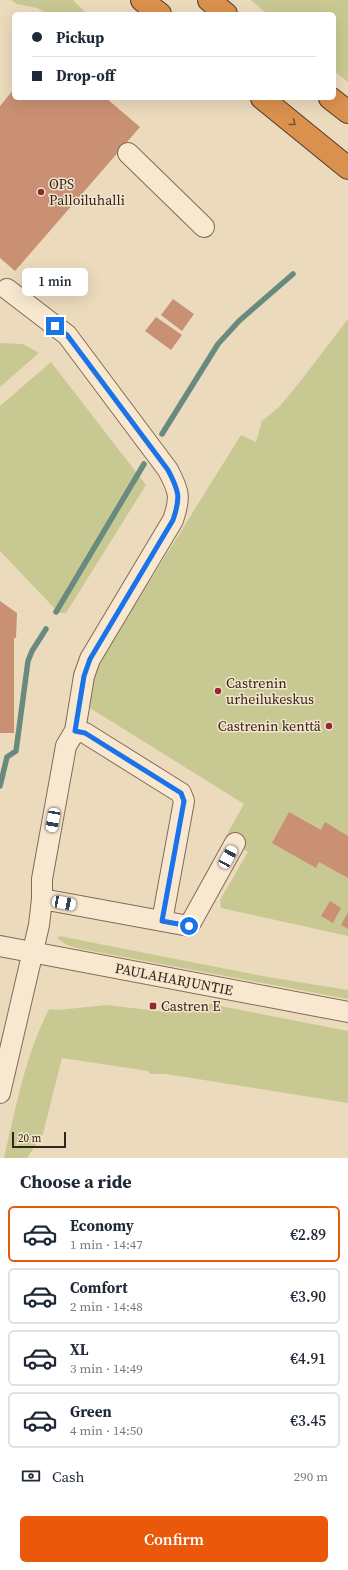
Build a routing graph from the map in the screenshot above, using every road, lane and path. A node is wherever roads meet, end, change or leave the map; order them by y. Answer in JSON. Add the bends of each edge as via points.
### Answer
{"nodes":[{"id":1,"x":142,"y":0,"type":"edge"},
{"id":2,"x":209,"y":0,"type":"edge"},
{"id":3,"x":157,"y":12,"type":"edge"},
{"id":4,"x":224,"y":12,"type":"edge"},
{"id":5,"x":264,"y":100,"type":"edge"},
{"id":6,"x":333,"y":100,"type":"edge"},
{"id":7,"x":348,"y":112,"type":"edge"},
{"id":8,"x":128,"y":153,"type":"dead end"},
{"id":9,"x":348,"y":168,"type":"edge"},
{"id":10,"x":204,"y":227,"type":"dead end"},
{"id":11,"x":7,"y":289,"type":"dead end"},
{"id":12,"x":75,"y":731,"type":"junction"},
{"id":13,"x":235,"y":843,"type":"dead end"},
{"id":14,"x":42,"y":899,"type":"junction"},
{"id":15,"x":162,"y":921,"type":"junction"},
{"id":16,"x":0,"y":946,"type":"edge"},
{"id":17,"x":33,"y":952,"type":"junction"},
{"id":18,"x":348,"y":1012,"type":"edge"},
{"id":19,"x":0,"y":1093,"type":"edge"}],
"edges":[{"from":1,"to":3,"type":"highway"},
{"from":2,"to":4,"type":"highway"},
{"from":5,"to":9,"type":"highway","one_way":true},
{"from":6,"to":7,"type":"highway"},
{"from":8,"to":10,"type":"street"},
{"from":11,"to":12,"type":"street","via":[[67,335],[168,470],[177,488],[178,505],[173,520],[90,659],[84,676]]},
{"from":12,"to":14,"type":"street","via":[[66,746],[42,879]]},
{"from":12,"to":15,"type":"street","via":[[85,733],[181,793],[184,801]]},
{"from":13,"to":15,"type":"street","via":[[189,926]]},
{"from":14,"to":15,"type":"street"},
{"from":14,"to":17,"type":"street","via":[[41,917]]},
{"from":16,"to":17,"type":"street","name":"PAULAHARJUNTIE"},
{"from":17,"to":18,"type":"street","name":"PAULAHARJUNTIE"},
{"from":17,"to":19,"type":"street"}]}
